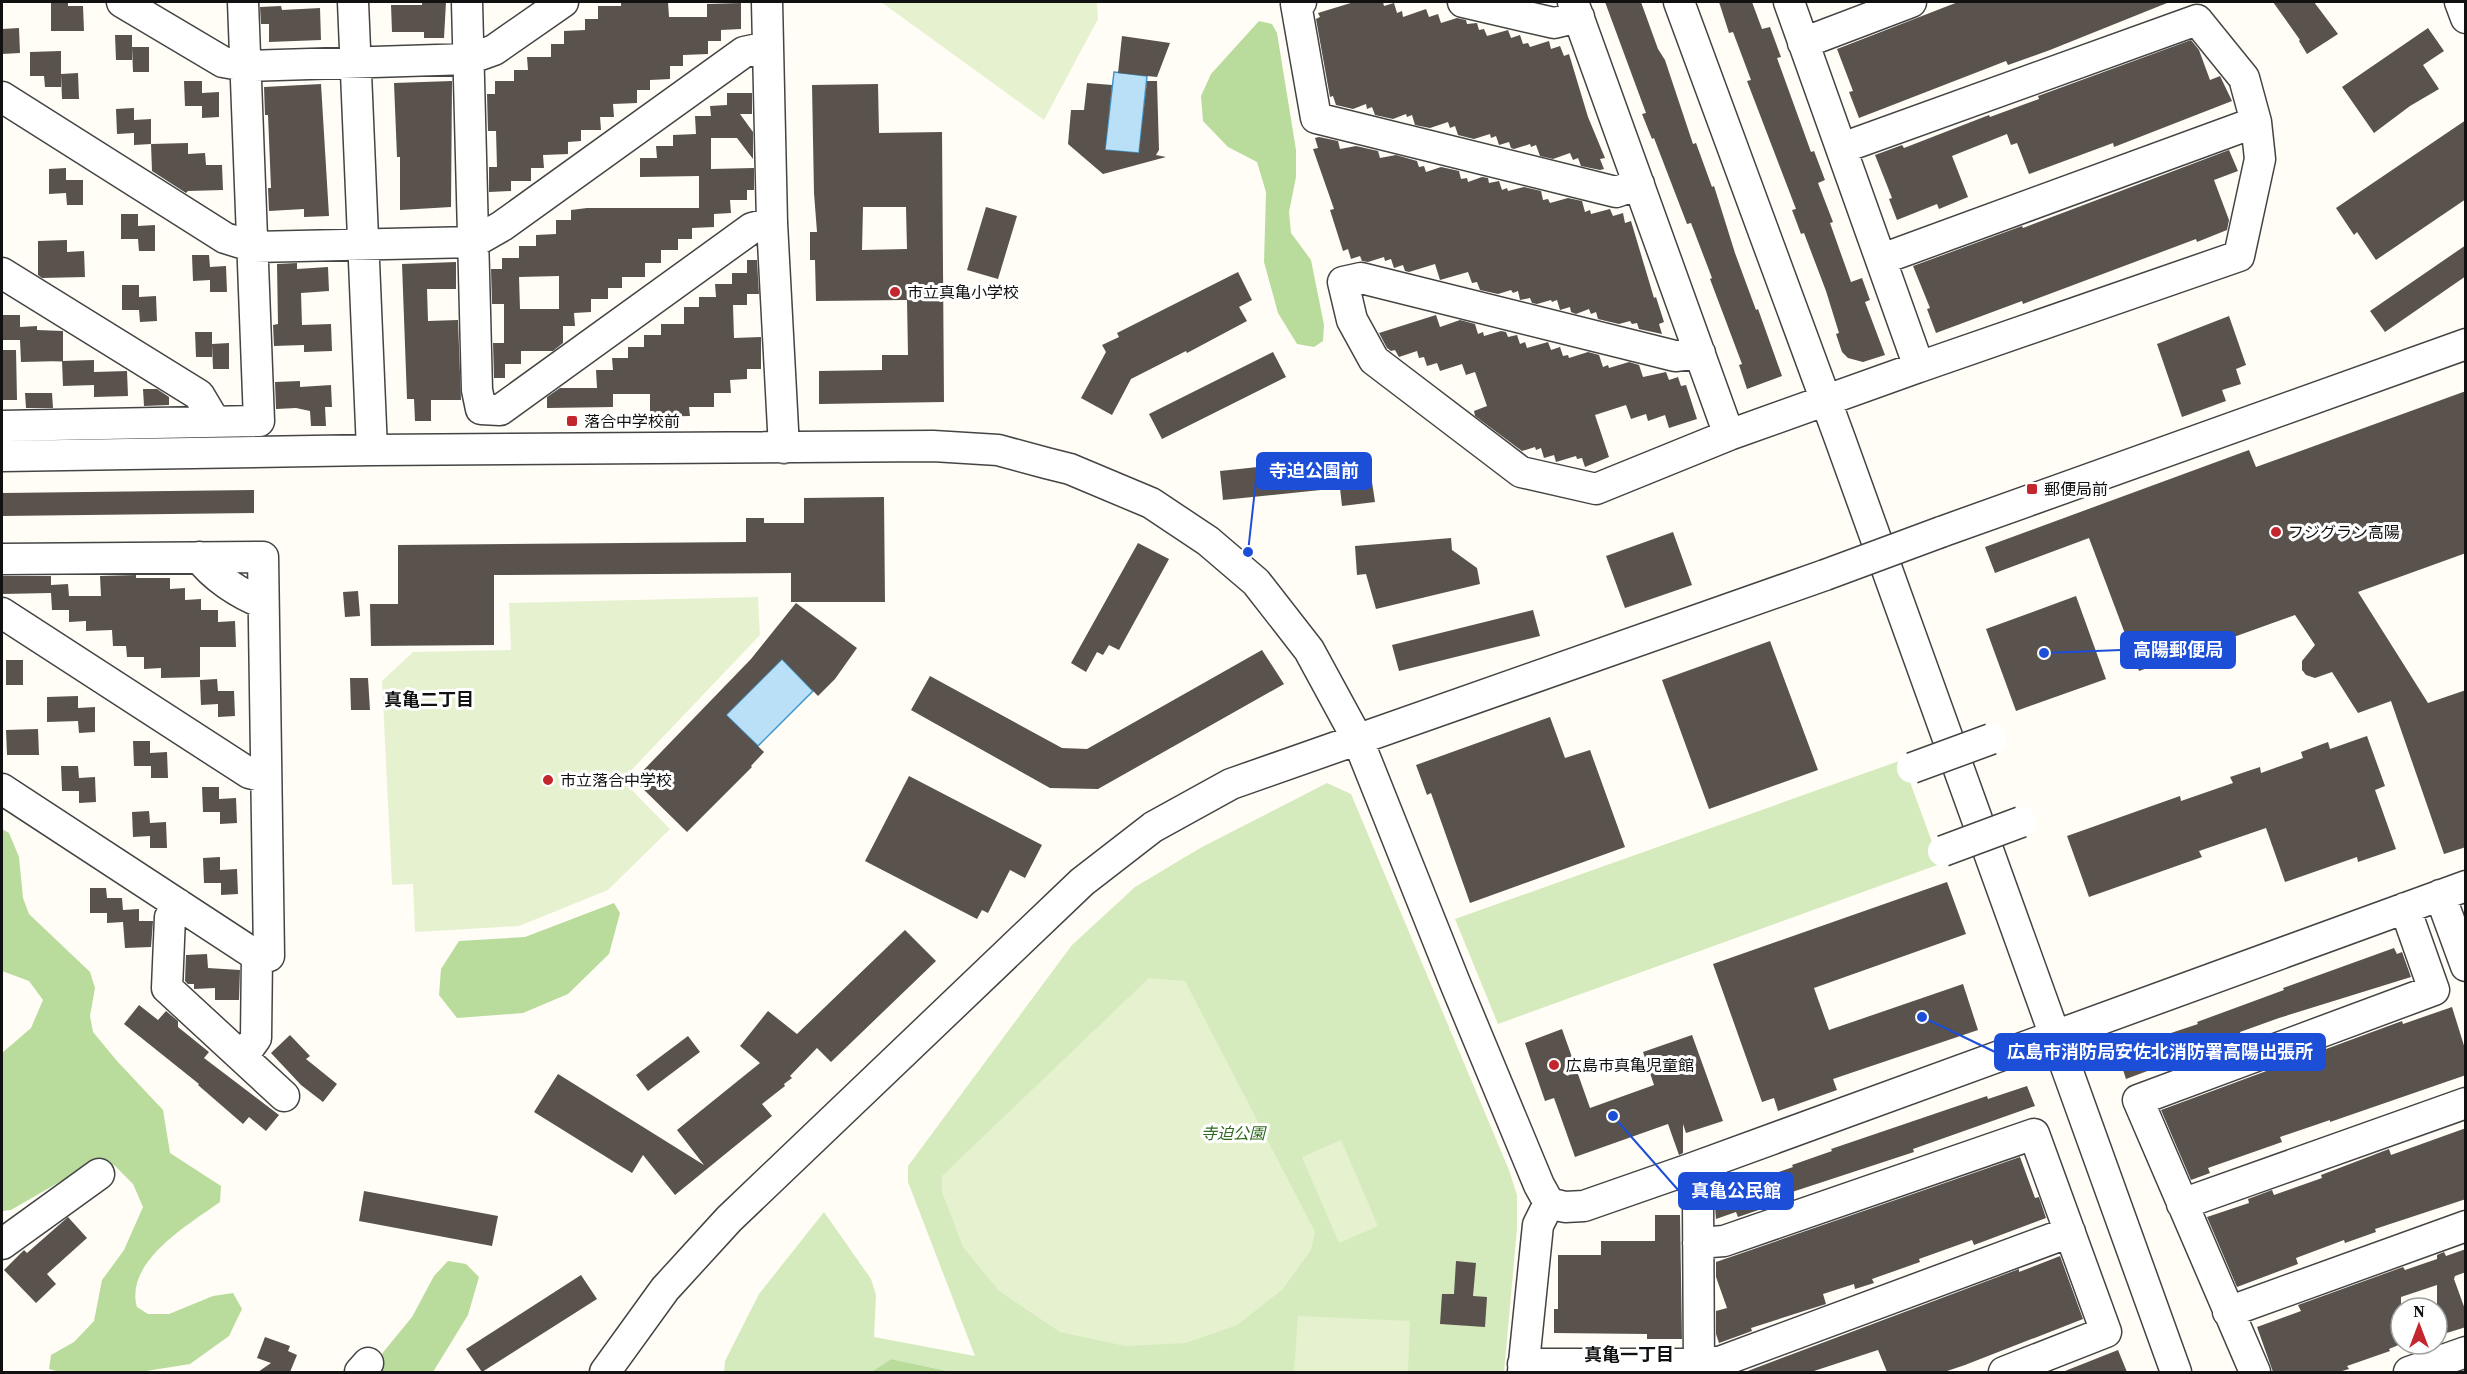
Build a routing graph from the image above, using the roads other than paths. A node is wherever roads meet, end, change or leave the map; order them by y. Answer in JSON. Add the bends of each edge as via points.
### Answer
{"nodes":[{"id":1,"x":122,"y":2,"type":"edge"},
{"id":2,"x":243,"y":2,"type":"edge"},
{"id":3,"x":353,"y":2,"type":"edge"},
{"id":4,"x":467,"y":2,"type":"edge"},
{"id":5,"x":563,"y":2,"type":"edge"},
{"id":6,"x":767,"y":2,"type":"edge"},
{"id":7,"x":1301,"y":2,"type":"edge"},
{"id":8,"x":1463,"y":2,"type":"edge"},
{"id":9,"x":1679,"y":2,"type":"edge"},
{"id":10,"x":1788,"y":2,"type":"edge"},
{"id":11,"x":1911,"y":2,"type":"edge"},
{"id":12,"x":2460,"y":2,"type":"edge"},
{"id":13,"x":1576,"y":9,"type":"edge"},
{"id":14,"x":2466,"y":18,"type":"edge"},
{"id":15,"x":1803,"y":43,"type":"junction"},
{"id":16,"x":767,"y":47,"type":"junction"},
{"id":17,"x":469,"y":58,"type":"junction"},
{"id":18,"x":356,"y":64,"type":"junction"},
{"id":19,"x":246,"y":66,"type":"junction"},
{"id":20,"x":2,"y":97,"type":"edge"},
{"id":21,"x":2256,"y":122,"type":"junction"},
{"id":22,"x":1842,"y":148,"type":"junction"},
{"id":23,"x":1638,"y":184,"type":"junction"},
{"id":24,"x":772,"y":223,"type":"junction"},
{"id":25,"x":474,"y":242,"type":"junction"},
{"id":26,"x":363,"y":246,"type":"junction"},
{"id":27,"x":254,"y":247,"type":"junction"},
{"id":28,"x":1882,"y":259,"type":"junction"},
{"id":29,"x":2,"y":273,"type":"edge"},
{"id":30,"x":2466,"y":344,"type":"edge"},
{"id":31,"x":1700,"y":353,"type":"junction"},
{"id":32,"x":1919,"y":367,"type":"junction"},
{"id":33,"x":1825,"y":400,"type":"junction"},
{"id":34,"x":215,"y":422,"type":"junction"},
{"id":35,"x":2,"y":426,"type":"edge"},
{"id":36,"x":1729,"y":435,"type":"junction"},
{"id":37,"x":784,"y":448,"type":"junction"},
{"id":38,"x":372,"y":450,"type":"junction"},
{"id":39,"x":2,"y":456,"type":"edge"},
{"id":40,"x":199,"y":557,"type":"junction"},
{"id":41,"x":2,"y":559,"type":"edge"},
{"id":42,"x":263,"y":603,"type":"junction"},
{"id":43,"x":2,"y":613,"type":"edge"},
{"id":44,"x":1993,"y":739,"type":"dead end"},
{"id":45,"x":1359,"y":740,"type":"junction"},
{"id":46,"x":1909,"y":769,"type":"dead end"},
{"id":47,"x":265,"y":777,"type":"junction"},
{"id":48,"x":2,"y":789,"type":"edge"},
{"id":49,"x":2023,"y":821,"type":"dead end"},
{"id":50,"x":1940,"y":852,"type":"dead end"},
{"id":51,"x":2453,"y":891,"type":"edge"},
{"id":52,"x":178,"y":904,"type":"junction"},
{"id":53,"x":2405,"y":909,"type":"junction"},
{"id":54,"x":257,"y":956,"type":"junction"},
{"id":55,"x":2466,"y":966,"type":"edge"},
{"id":56,"x":2054,"y":1036,"type":"junction"},
{"id":57,"x":243,"y":1056,"type":"junction"},
{"id":58,"x":284,"y":1096,"type":"dead end"},
{"id":59,"x":2466,"y":1103,"type":"edge"},
{"id":60,"x":1690,"y":1168,"type":"junction"},
{"id":61,"x":99,"y":1174,"type":"dead end"},
{"id":62,"x":1549,"y":1203,"type":"junction"},
{"id":63,"x":2182,"y":1204,"type":"junction"},
{"id":64,"x":2466,"y":1226,"type":"edge"},
{"id":65,"x":2070,"y":1232,"type":"junction"},
{"id":66,"x":1698,"y":1243,"type":"junction"},
{"id":67,"x":2,"y":1244,"type":"edge"},
{"id":68,"x":2228,"y":1312,"type":"junction"},
{"id":69,"x":2466,"y":1352,"type":"edge"},
{"id":70,"x":1523,"y":1368,"type":"edge"},
{"id":71,"x":1699,"y":1368,"type":"edge"},
{"id":72,"x":605,"y":1372,"type":"edge"},
{"id":73,"x":2004,"y":1372,"type":"edge"},
{"id":74,"x":2175,"y":1372,"type":"edge"},
{"id":75,"x":2255,"y":1372,"type":"edge"},
{"id":76,"x":2409,"y":1372,"type":"edge"}],
"edges":[{"from":1,"to":19,"type":"street","via":[[224,62]]},
{"from":2,"to":19,"type":"street"},
{"from":3,"to":18,"type":"street"},
{"from":4,"to":17,"type":"street"},
{"from":5,"to":17,"type":"street","via":[[494,50]]},
{"from":6,"to":16,"type":"street"},
{"from":7,"to":23,"type":"street","via":[[1296,4],[1316,118],[1616,192]]},
{"from":8,"to":13,"type":"street","via":[[1554,23]]},
{"from":9,"to":33,"type":"street"},
{"from":10,"to":15,"type":"street"},
{"from":11,"to":15,"type":"street"},
{"from":12,"to":14,"type":"street"},
{"from":13,"to":23,"type":"street"},
{"from":15,"to":22,"type":"street"},
{"from":16,"to":24,"type":"street"},
{"from":16,"to":25,"type":"street","via":[[744,52],[502,226]]},
{"from":17,"to":18,"type":"street"},
{"from":17,"to":25,"type":"street"},
{"from":18,"to":19,"type":"street"},
{"from":18,"to":26,"type":"street"},
{"from":19,"to":27,"type":"street"},
{"from":20,"to":27,"type":"street","via":[[225,238]]},
{"from":21,"to":22,"type":"street","via":[[2244,78],[2197,20]]},
{"from":21,"to":28,"type":"street"},
{"from":21,"to":32,"type":"street","via":[[2259,159],[2239,256]]},
{"from":22,"to":28,"type":"street"},
{"from":23,"to":31,"type":"street"},
{"from":24,"to":25,"type":"street","via":[[752,228],[500,410],[481,409],[477,390]]},
{"from":24,"to":37,"type":"street"},
{"from":25,"to":26,"type":"street"},
{"from":26,"to":27,"type":"street"},
{"from":26,"to":38,"type":"street"},
{"from":27,"to":34,"type":"street","via":[[259,421]]},
{"from":28,"to":32,"type":"street"},
{"from":29,"to":34,"type":"street","via":[[199,395]]},
{"from":30,"to":45,"type":"street","bridge":true},
{"from":31,"to":36,"type":"street"},
{"from":31,"to":36,"type":"street","via":[[1675,356],[1361,278],[1343,282],[1352,320],[1374,360],[1521,472],[1596,489]]},
{"from":32,"to":33,"type":"street"},
{"from":33,"to":36,"type":"street"},
{"from":33,"to":56,"type":"street"},
{"from":34,"to":35,"type":"street"},
{"from":37,"to":38,"type":"street"},
{"from":37,"to":45,"type":"street","via":[[933,446],[999,450],[1070,469],[1151,502],[1208,541],[1256,582],[1309,650]]},
{"from":38,"to":39,"type":"street"},
{"from":40,"to":41,"type":"street"},
{"from":40,"to":42,"type":"street","via":[[206,567]]},
{"from":40,"to":42,"type":"street","via":[[263,557]]},
{"from":42,"to":47,"type":"street"},
{"from":43,"to":47,"type":"street","via":[[249,774]]},
{"from":44,"to":46,"type":"street","bridge":true},
{"from":45,"to":62,"type":"street","via":[[1459,993]]},
{"from":45,"to":72,"type":"street","via":[[1231,784],[1153,827],[1082,882],[729,1219],[665,1289]]},
{"from":47,"to":54,"type":"street","via":[[269,956]]},
{"from":48,"to":52,"type":"street"},
{"from":49,"to":50,"type":"street","bridge":true},
{"from":51,"to":53,"type":"street"},
{"from":51,"to":55,"type":"street"},
{"from":52,"to":54,"type":"street"},
{"from":52,"to":57,"type":"street","via":[[170,917],[167,988]]},
{"from":53,"to":56,"type":"street"},
{"from":53,"to":63,"type":"street","via":[[2434,990],[2138,1100]]},
{"from":54,"to":57,"type":"street","via":[[256,1038]]},
{"from":56,"to":60,"type":"street"},
{"from":56,"to":74,"type":"street"},
{"from":57,"to":58,"type":"street"},
{"from":59,"to":63,"type":"street"},
{"from":60,"to":62,"type":"street","via":[[1584,1206]]},
{"from":60,"to":66,"type":"street","via":[[1698,1201]]},
{"from":61,"to":67,"type":"street"},
{"from":62,"to":70,"type":"street","via":[[1538,1225]]},
{"from":63,"to":68,"type":"street"},
{"from":64,"to":68,"type":"street"},
{"from":65,"to":66,"type":"street","via":[[2034,1134],[1724,1242]]},
{"from":65,"to":71,"type":"street"},
{"from":65,"to":73,"type":"street","via":[[2106,1332]]},
{"from":66,"to":71,"type":"street"},
{"from":68,"to":75,"type":"street"},
{"from":69,"to":76,"type":"street"},
{"from":70,"to":71,"type":"street"}]}
